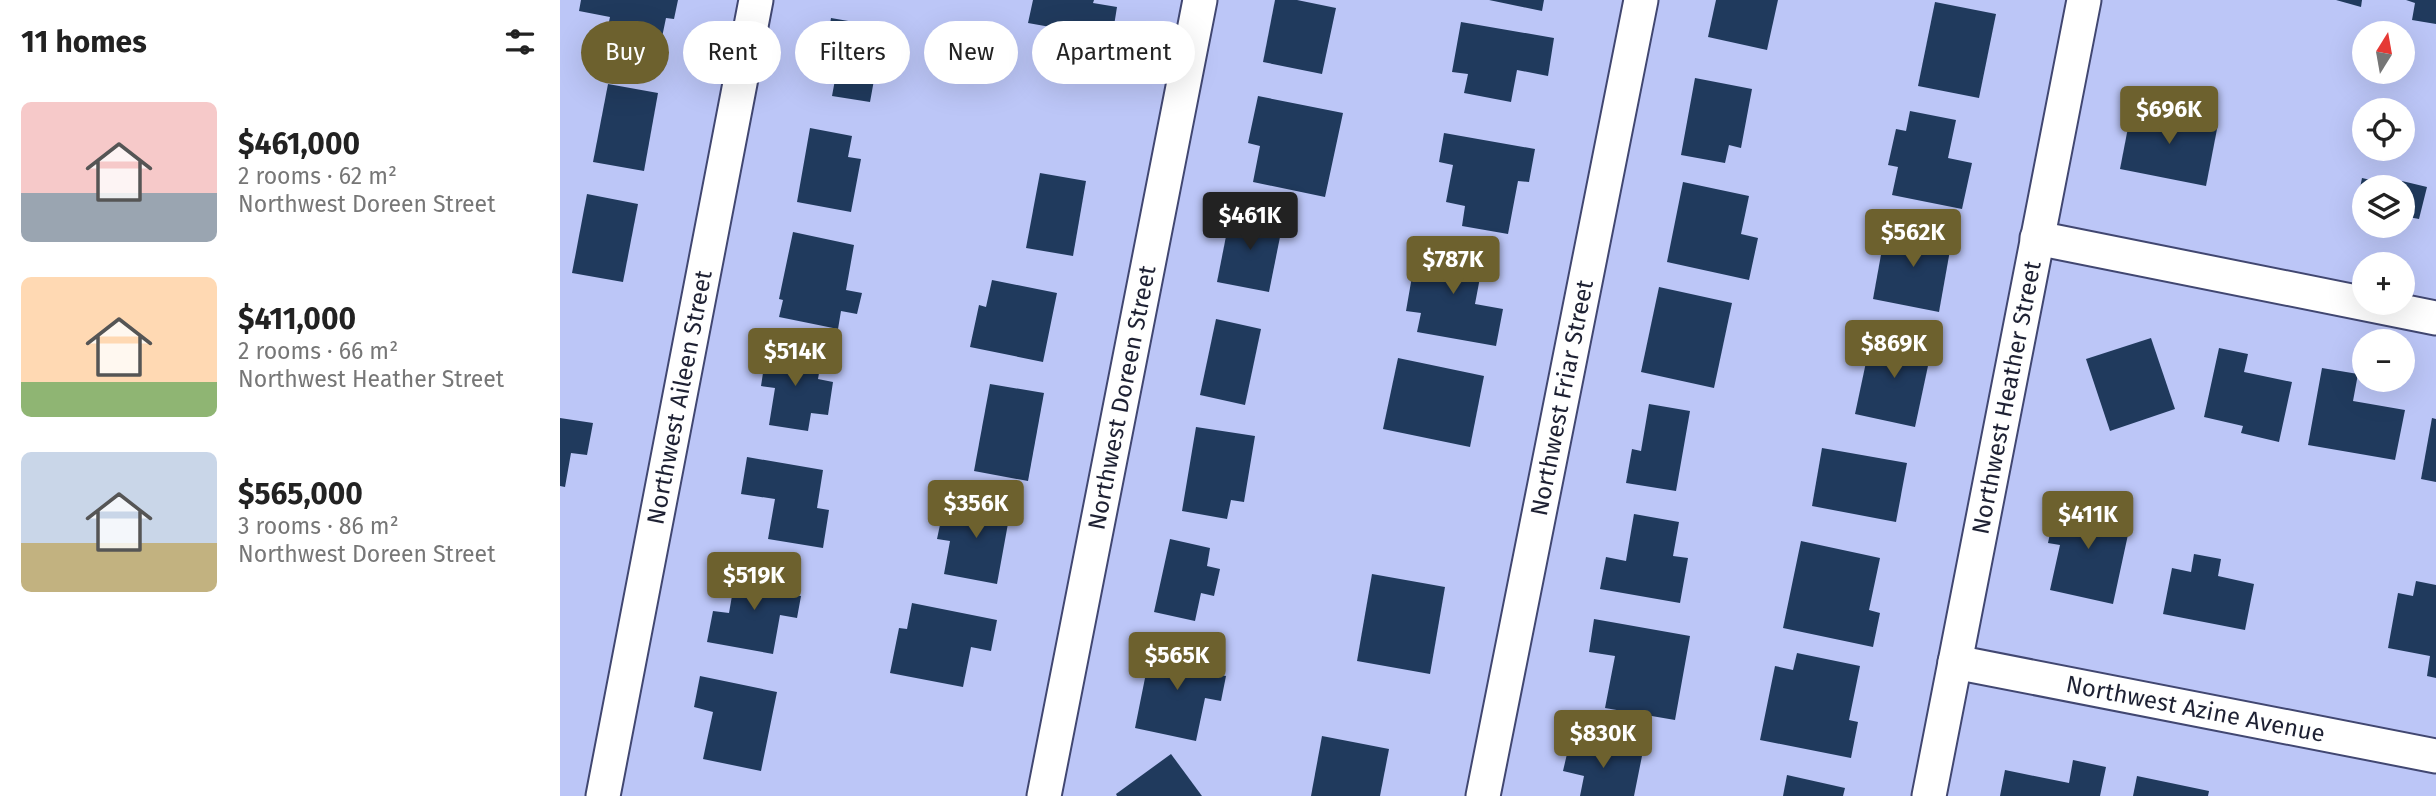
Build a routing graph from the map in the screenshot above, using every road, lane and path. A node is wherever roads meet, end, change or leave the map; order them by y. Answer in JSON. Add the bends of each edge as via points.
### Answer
{"nodes":[{"id":1,"x":756,"y":0,"type":"edge"},
{"id":2,"x":1200,"y":0,"type":"edge"},
{"id":3,"x":1641,"y":0,"type":"edge"},
{"id":4,"x":2084,"y":0,"type":"edge"},
{"id":5,"x":2037,"y":238,"type":"junction"},
{"id":6,"x":2436,"y":318,"type":"edge"},
{"id":7,"x":1955,"y":662,"type":"junction"},
{"id":8,"x":2436,"y":756,"type":"edge"},
{"id":9,"x":603,"y":796,"type":"edge"},
{"id":10,"x":1044,"y":796,"type":"edge"},
{"id":11,"x":1483,"y":796,"type":"edge"},
{"id":12,"x":1928,"y":796,"type":"edge"}],
"edges":[{"from":1,"to":9,"type":"street","name":"Northwest Aileen Street"},
{"from":2,"to":10,"type":"street","name":"Northwest Doreen Street"},
{"from":3,"to":11,"type":"street","name":"Northwest Friar Street"},
{"from":4,"to":5,"type":"street","name":"Northwest Heather Street"},
{"from":5,"to":6,"type":"street"},
{"from":5,"to":7,"type":"street","name":"Northwest Heather Street"},
{"from":7,"to":8,"type":"street","name":"Northwest Azine Avenue"},
{"from":7,"to":12,"type":"street","name":"Northwest Heather Street"}]}
